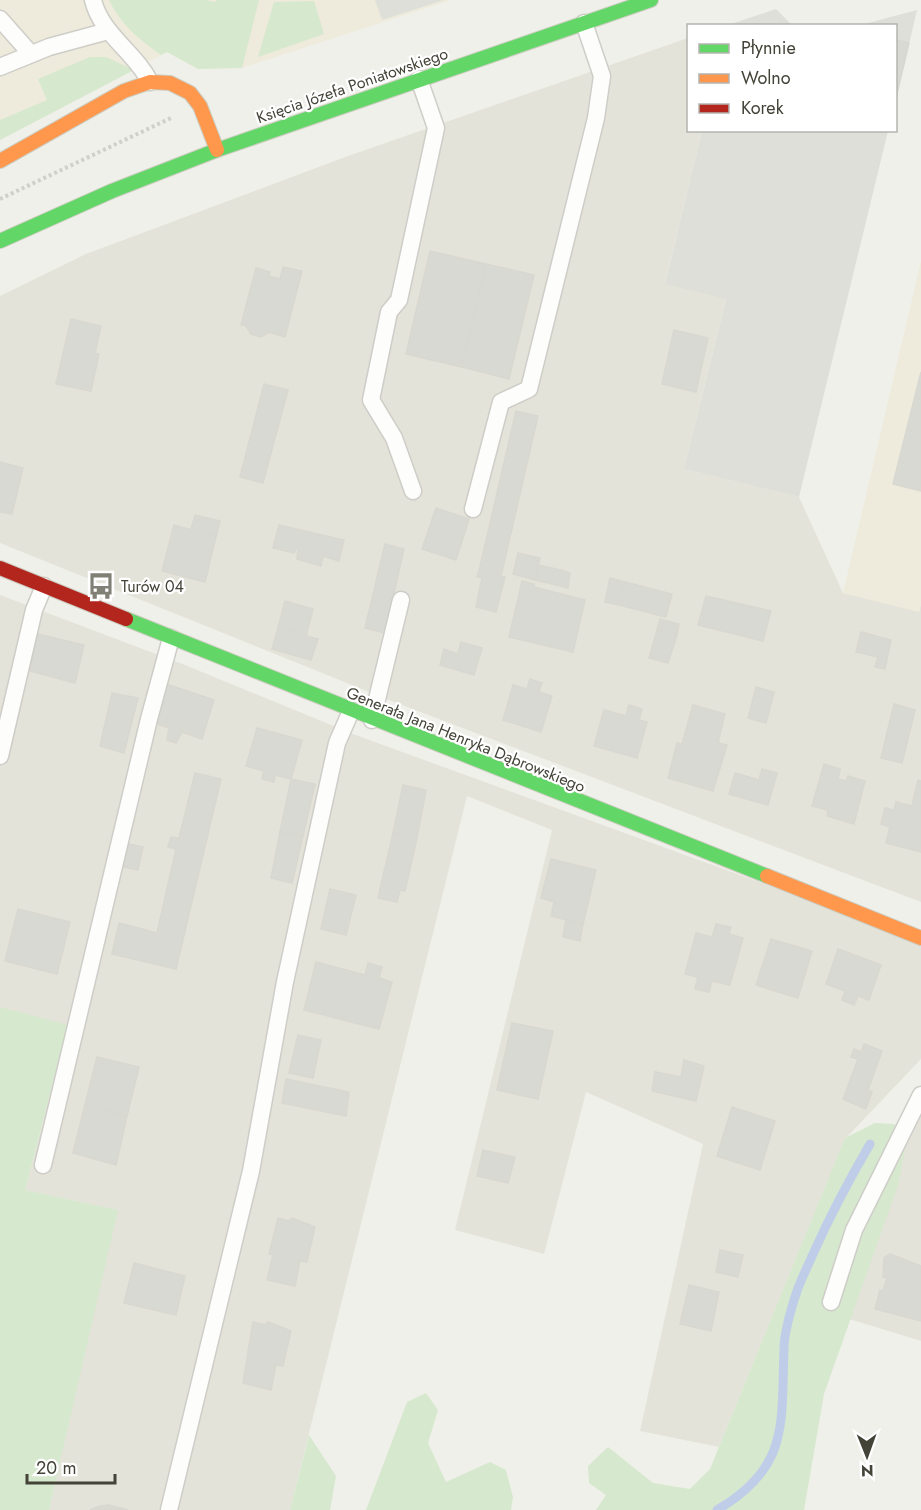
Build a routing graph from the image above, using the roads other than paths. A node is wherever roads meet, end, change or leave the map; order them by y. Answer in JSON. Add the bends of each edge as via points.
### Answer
{"nodes":[{"id":1,"x":93,"y":0,"type":"edge"},
{"id":2,"x":651,"y":0,"type":"edge"},
{"id":3,"x":584,"y":23,"type":"junction"},
{"id":4,"x":2,"y":26,"type":"edge"},
{"id":5,"x":108,"y":31,"type":"junction"},
{"id":6,"x":32,"y":54,"type":"junction"},
{"id":7,"x":0,"y":67,"type":"edge"},
{"id":8,"x":419,"y":79,"type":"junction"},
{"id":9,"x":150,"y":82,"type":"junction"},
{"id":10,"x":217,"y":150,"type":"junction"},
{"id":11,"x":0,"y":161,"type":"edge"},
{"id":12,"x":0,"y":241,"type":"edge"},
{"id":13,"x":413,"y":491,"type":"dead end"},
{"id":14,"x":473,"y":509,"type":"dead end"},
{"id":15,"x":0,"y":568,"type":"edge"},
{"id":16,"x":44,"y":586,"type":"junction"},
{"id":17,"x":401,"y":600,"type":"dead end"},
{"id":18,"x":171,"y":638,"type":"junction"},
{"id":19,"x":351,"y":711,"type":"junction"},
{"id":20,"x":372,"y":720,"type":"junction"},
{"id":21,"x":0,"y":756,"type":"edge"},
{"id":22,"x":921,"y":938,"type":"edge"},
{"id":23,"x":921,"y":1095,"type":"edge"},
{"id":24,"x":43,"y":1165,"type":"dead end"},
{"id":25,"x":831,"y":1302,"type":"dead end"},
{"id":26,"x":169,"y":1510,"type":"edge"}],
"edges":[{"from":1,"to":5,"type":"lane"},
{"from":2,"to":3,"type":"street","name":"Księcia Józefa Poniatowskiego"},
{"from":3,"to":8,"type":"street","name":"Księcia Józefa Poniatowskiego"},
{"from":3,"to":14,"type":"lane","via":[[602,76],[597,118],[529,389],[501,402]]},
{"from":4,"to":6,"type":"lane"},
{"from":5,"to":6,"type":"lane"},
{"from":5,"to":9,"type":"lane","via":[[136,60]]},
{"from":6,"to":7,"type":"lane"},
{"from":8,"to":10,"type":"street","name":"Księcia Józefa Poniatowskiego"},
{"from":8,"to":13,"type":"lane","via":[[436,128],[399,300],[389,312],[371,400],[394,438]]},
{"from":9,"to":10,"type":"street","via":[[170,83],[190,93],[200,106]]},
{"from":9,"to":11,"type":"street","via":[[124,91]]},
{"from":10,"to":12,"type":"street","name":"Księcia Józefa Poniatowskiego","via":[[66,210]]},
{"from":15,"to":16,"type":"street","name":"Generała Jana Henryka Dąbrowskiego"},
{"from":16,"to":18,"type":"street","name":"Generała Jana Henryka Dąbrowskiego"},
{"from":16,"to":21,"type":"lane","via":[[34,610]]},
{"from":17,"to":20,"type":"lane"},
{"from":18,"to":19,"type":"street","name":"Generała Jana Henryka Dąbrowskiego"},
{"from":18,"to":24,"type":"lane"},
{"from":19,"to":20,"type":"street","name":"Generała Jana Henryka Dąbrowskiego"},
{"from":19,"to":26,"type":"lane","via":[[337,743],[285,982],[251,1171]]},
{"from":20,"to":22,"type":"street","name":"Generała Jana Henryka Dąbrowskiego"},
{"from":23,"to":25,"type":"lane","via":[[854,1230]]}]}
